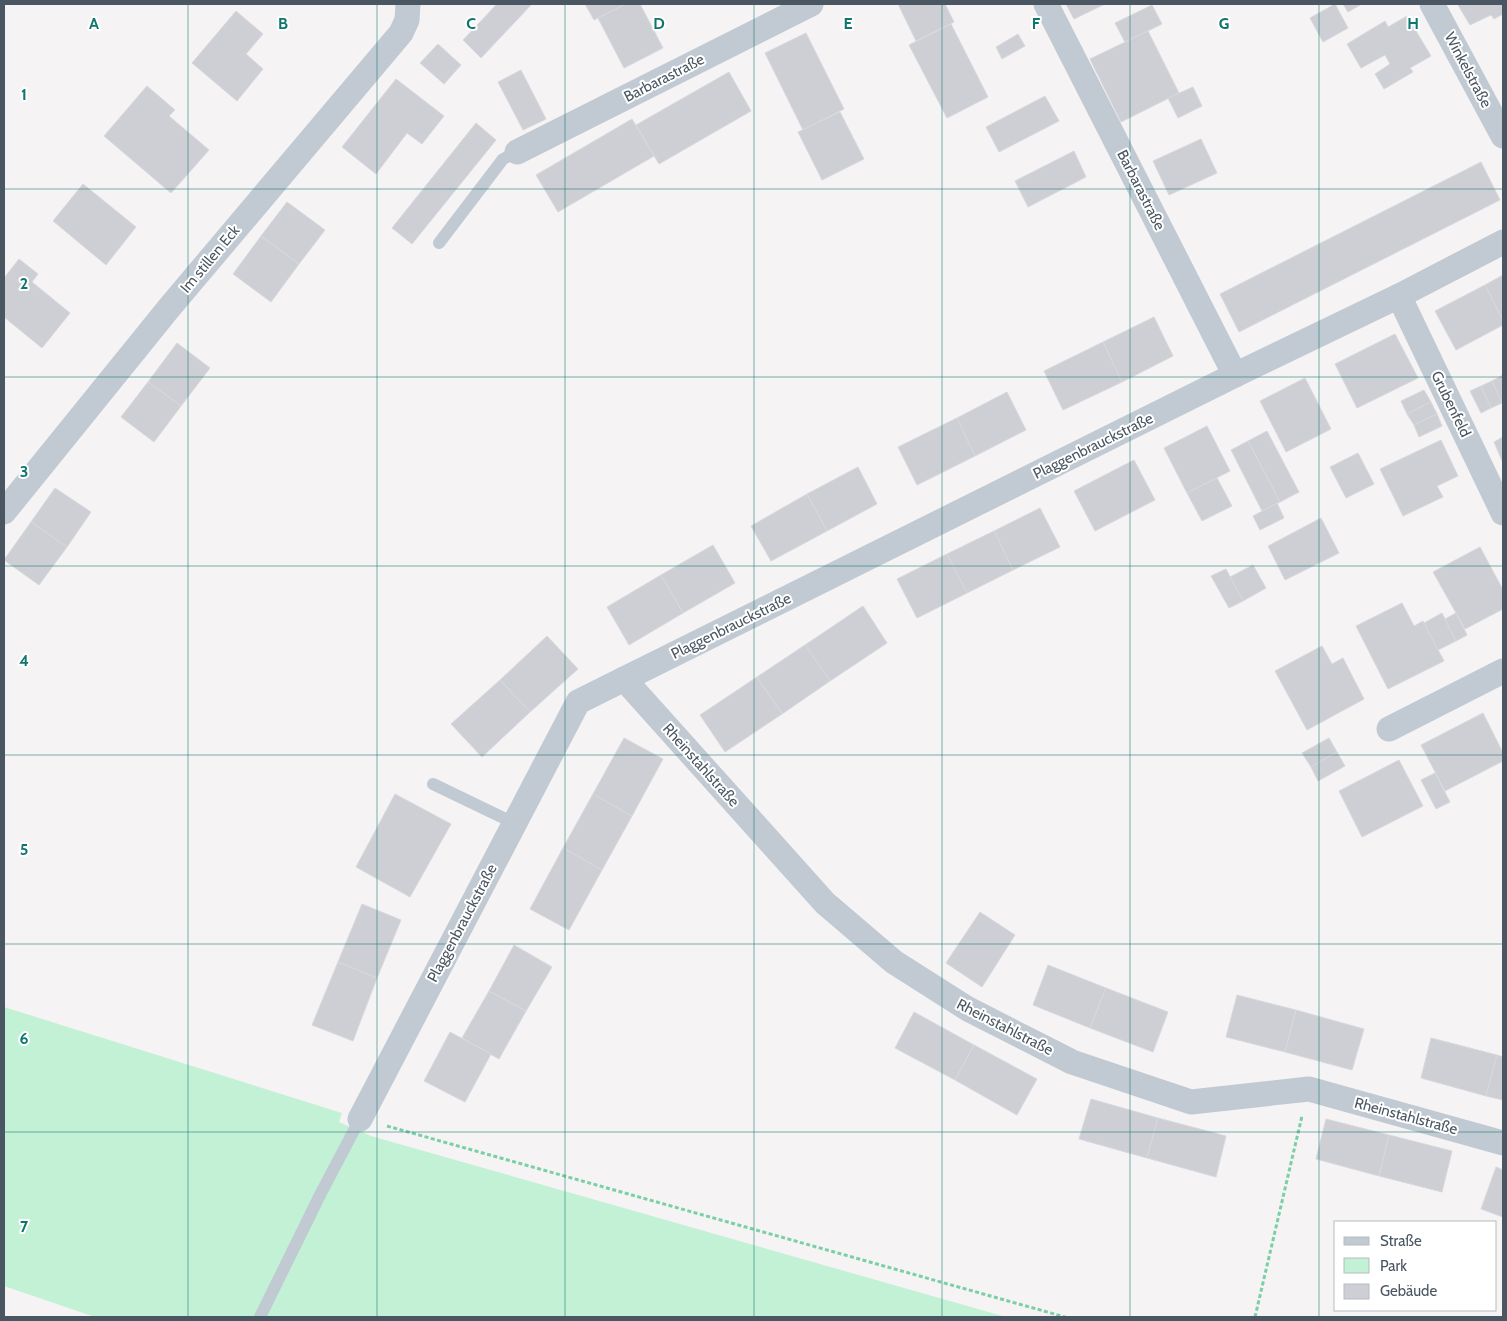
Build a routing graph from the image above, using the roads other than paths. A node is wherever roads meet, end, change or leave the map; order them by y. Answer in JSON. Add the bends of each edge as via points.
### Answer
{"nodes":[{"id":1,"x":408,"y":4,"type":"edge"},
{"id":2,"x":811,"y":4,"type":"edge"},
{"id":3,"x":1046,"y":4,"type":"edge"},
{"id":4,"x":1432,"y":4,"type":"edge"},
{"id":5,"x":1503,"y":136,"type":"edge"},
{"id":6,"x":517,"y":152,"type":"joint"},
{"id":7,"x":1503,"y":242,"type":"edge"},
{"id":8,"x":439,"y":243,"type":"dead end"},
{"id":9,"x":1399,"y":296,"type":"junction"},
{"id":10,"x":1235,"y":375,"type":"junction"},
{"id":11,"x":4,"y":512,"type":"edge"},
{"id":12,"x":1503,"y":513,"type":"edge"},
{"id":13,"x":1503,"y":670,"type":"edge"},
{"id":14,"x":624,"y":679,"type":"junction"},
{"id":15,"x":1389,"y":729,"type":"dead end"},
{"id":16,"x":433,"y":784,"type":"dead end"},
{"id":17,"x":514,"y":824,"type":"junction"},
{"id":18,"x":360,"y":1119,"type":"joint"},
{"id":19,"x":1503,"y":1143,"type":"edge"},
{"id":20,"x":260,"y":1317,"type":"edge"}],
"edges":[{"from":1,"to":11,"type":"street","name":"Im stillen Eck","via":[[407,20],[400,33]]},
{"from":2,"to":6,"type":"street","name":"Barbarastraße"},
{"from":3,"to":10,"type":"street","name":"Barbarastraße"},
{"from":4,"to":5,"type":"street","name":"Winkelstraße"},
{"from":6,"to":8,"type":"lane","via":[[503,159]]},
{"from":7,"to":9,"type":"street","name":"Plaggenbrauckstraße"},
{"from":9,"to":10,"type":"street","name":"Plaggenbrauckstraße"},
{"from":9,"to":12,"type":"street","name":"Grubenfeld"},
{"from":10,"to":14,"type":"street","name":"Plaggenbrauckstraße"},
{"from":13,"to":15,"type":"street"},
{"from":14,"to":17,"type":"street","name":"Plaggenbrauckstraße","via":[[578,702]]},
{"from":14,"to":19,"type":"street","name":"Rheinstahlstraße","via":[[826,903],[894,962],[968,1009],[1072,1062],[1191,1102],[1309,1089]]},
{"from":16,"to":17,"type":"lane"},
{"from":17,"to":18,"type":"street","name":"Plaggenbrauckstraße"},
{"from":18,"to":20,"type":"lane","name":"Plaggenbrauckstraße"}]}
